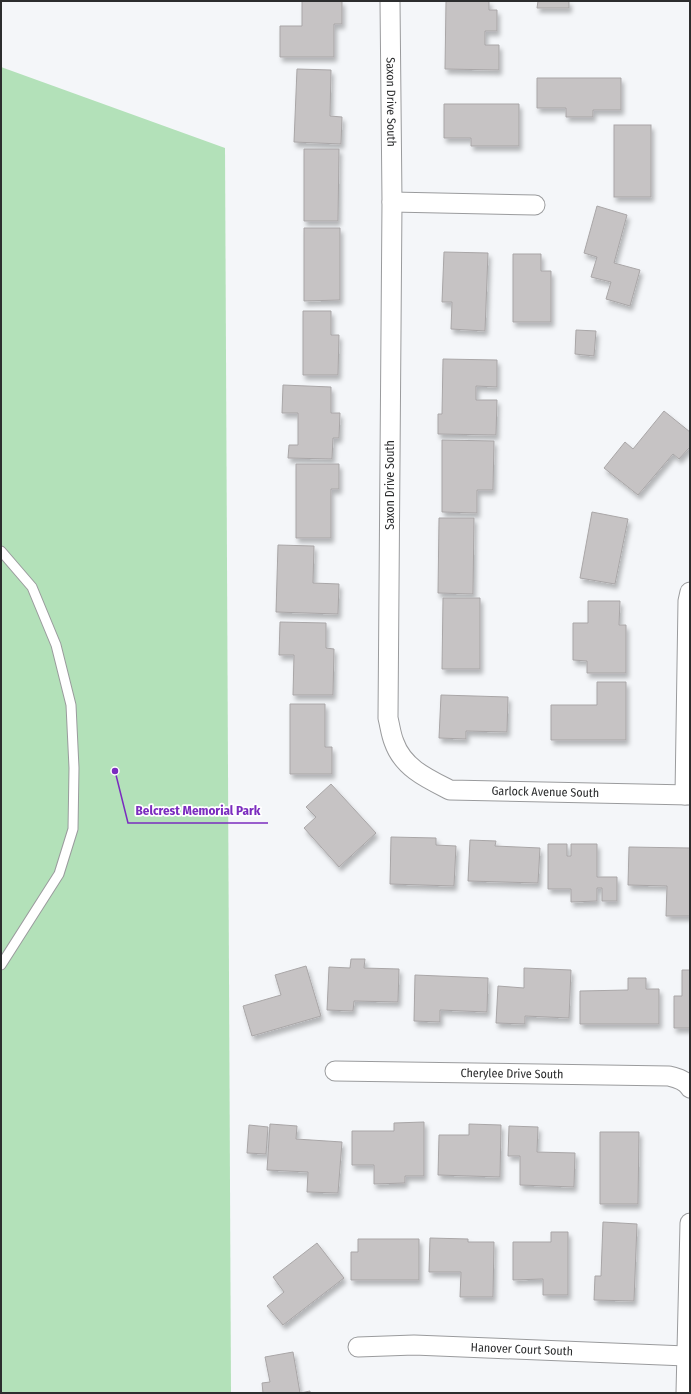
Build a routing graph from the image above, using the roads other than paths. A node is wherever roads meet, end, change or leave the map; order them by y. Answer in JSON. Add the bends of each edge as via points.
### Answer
{"nodes":[{"id":1,"x":390,"y":1,"type":"edge"},
{"id":2,"x":392,"y":202,"type":"junction"},
{"id":3,"x":534,"y":205,"type":"dead end"},
{"id":4,"x":1,"y":551,"type":"edge"},
{"id":5,"x":690,"y":592,"type":"edge"},
{"id":6,"x":407,"y":764,"type":"joint"},
{"id":7,"x":687,"y":795,"type":"edge"},
{"id":8,"x":1,"y":965,"type":"edge"},
{"id":9,"x":335,"y":1071,"type":"dead end"},
{"id":10,"x":689,"y":1086,"type":"edge"},
{"id":11,"x":690,"y":1223,"type":"edge"},
{"id":12,"x":358,"y":1347,"type":"dead end"},
{"id":13,"x":686,"y":1356,"type":"junction"},
{"id":14,"x":686,"y":1393,"type":"edge"}],
"edges":[{"from":1,"to":2,"type":"street","name":"Saxon Drive South"},
{"from":2,"to":3,"type":"street"},
{"from":2,"to":6,"type":"street","name":"Saxon Drive South","via":[[388,718],[394,743]]},
{"from":4,"to":8,"type":"lane","via":[[32,588],[56,645],[71,705],[74,768],[73,829],[59,874]]},
{"from":5,"to":7,"type":"street"},
{"from":6,"to":7,"type":"street","name":"Garlock Avenue South","via":[[450,790]]},
{"from":9,"to":10,"type":"street","name":"Cherylee Drive South","via":[[669,1076],[680,1079]]},
{"from":11,"to":13,"type":"street"},
{"from":12,"to":13,"type":"street","name":"Hanover Court South","via":[[414,1345]]},
{"from":13,"to":14,"type":"street"}]}
